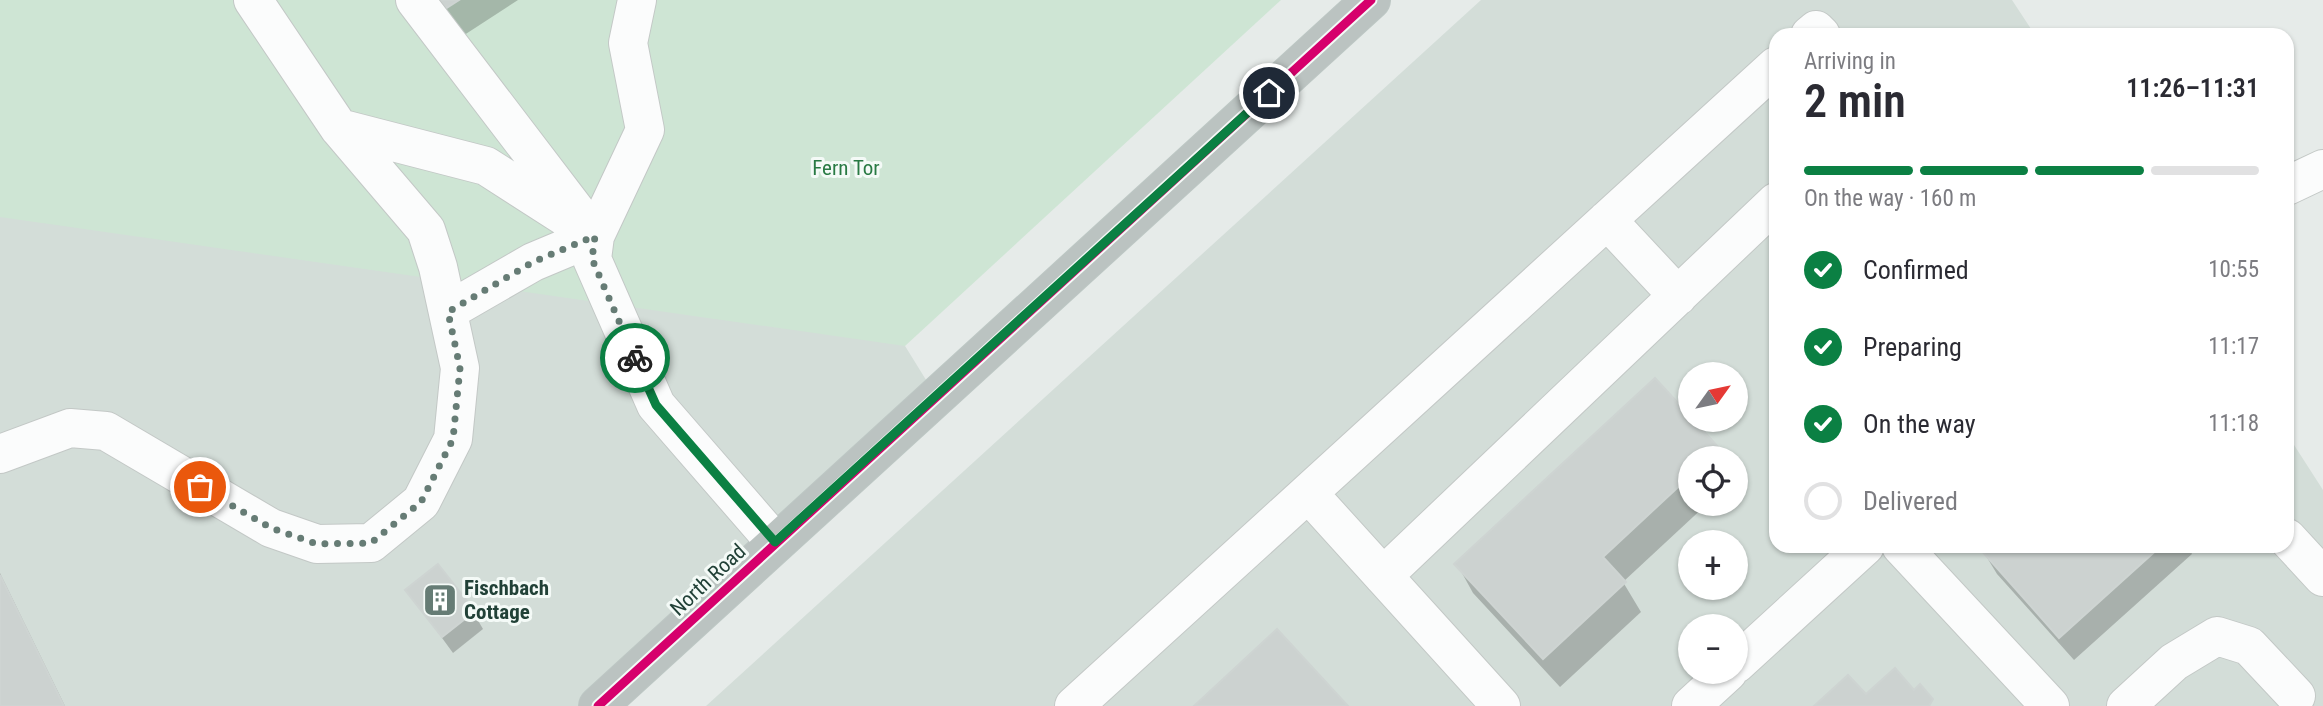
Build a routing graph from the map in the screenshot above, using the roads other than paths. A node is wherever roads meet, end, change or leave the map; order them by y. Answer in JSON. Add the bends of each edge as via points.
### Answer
{"nodes":[{"id":1,"x":253,"y":0,"type":"edge"},
{"id":2,"x":415,"y":0,"type":"edge"},
{"id":3,"x":637,"y":0,"type":"edge"},
{"id":4,"x":1371,"y":0,"type":"edge"},
{"id":5,"x":1769,"y":72,"type":"edge"},
{"id":6,"x":339,"y":128,"type":"junction"},
{"id":7,"x":2323,"y":169,"type":"edge"},
{"id":8,"x":2294,"y":183,"type":"edge"},
{"id":9,"x":1769,"y":209,"type":"edge"},
{"id":10,"x":1607,"y":220,"type":"junction"},
{"id":11,"x":595,"y":236,"type":"junction"},
{"id":12,"x":1678,"y":296,"type":"junction"},
{"id":13,"x":448,"y":312,"type":"junction"},
{"id":14,"x":0,"y":454,"type":"edge"},
{"id":15,"x":1308,"y":493,"type":"junction"},
{"id":16,"x":775,"y":542,"type":"junction"},
{"id":17,"x":2294,"y":546,"type":"edge"},
{"id":18,"x":1857,"y":553,"type":"edge"},
{"id":19,"x":1908,"y":553,"type":"edge"},
{"id":20,"x":1383,"y":576,"type":"junction"},
{"id":21,"x":2323,"y":577,"type":"edge"},
{"id":22,"x":1748,"y":653,"type":"edge"},
{"id":23,"x":1715,"y":684,"type":"edge"},
{"id":24,"x":2296,"y":696,"type":"dead end"},
{"id":25,"x":1491,"y":702,"type":"edge"},
{"id":26,"x":598,"y":706,"type":"edge"},
{"id":27,"x":1074,"y":706,"type":"edge"},
{"id":28,"x":1691,"y":706,"type":"edge"},
{"id":29,"x":2050,"y":706,"type":"edge"},
{"id":30,"x":2126,"y":706,"type":"edge"}],
"edges":[{"from":1,"to":6,"type":"lane"},
{"from":2,"to":11,"type":"lane"},
{"from":3,"to":11,"type":"lane","via":[[628,43],[645,130]]},
{"from":4,"to":16,"type":"highway","name":"North Road"},
{"from":5,"to":10,"type":"lane"},
{"from":6,"to":11,"type":"lane","via":[[486,166]]},
{"from":6,"to":13,"type":"lane","via":[[426,230]]},
{"from":7,"to":8,"type":"lane"},
{"from":9,"to":12,"type":"lane"},
{"from":10,"to":12,"type":"lane"},
{"from":10,"to":15,"type":"lane"},
{"from":11,"to":13,"type":"lane","via":[[533,262]]},
{"from":11,"to":16,"type":"lane","via":[[592,259],[656,405]]},
{"from":12,"to":20,"type":"lane"},
{"from":13,"to":14,"type":"lane","via":[[460,368],[453,439],[421,502],[371,543],[317,544],[271,528],[106,432],[70,428]]},
{"from":15,"to":20,"type":"lane"},
{"from":15,"to":27,"type":"lane"},
{"from":16,"to":26,"type":"highway","name":"North Road"},
{"from":17,"to":21,"type":"lane"},
{"from":18,"to":22,"type":"lane"},
{"from":19,"to":29,"type":"lane"},
{"from":20,"to":25,"type":"lane"},
{"from":23,"to":28,"type":"lane"},
{"from":24,"to":30,"type":"lane","via":[[2249,646],[2217,636],[2174,662]]}]}
